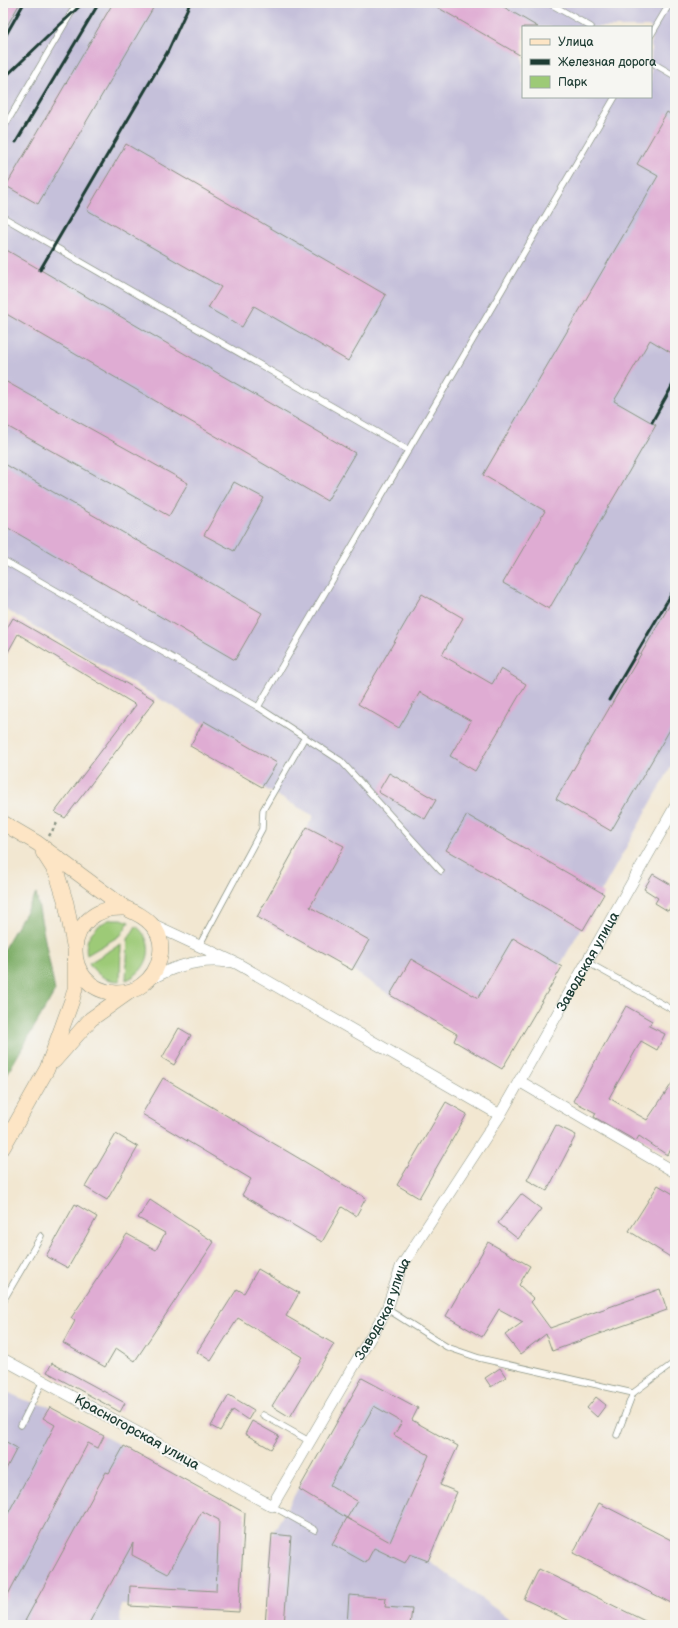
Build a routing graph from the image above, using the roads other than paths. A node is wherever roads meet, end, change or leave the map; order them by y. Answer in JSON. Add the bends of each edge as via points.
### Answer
{"nodes":[{"id":1,"x":76,"y":3,"type":"edge"},
{"id":2,"x":549,"y":3,"type":"edge"},
{"id":3,"x":670,"y":3,"type":"edge"},
{"id":4,"x":589,"y":26,"type":"edge"},
{"id":5,"x":652,"y":33,"type":"edge"},
{"id":6,"x":652,"y":63,"type":"edge"},
{"id":7,"x":675,"y":76,"type":"edge"},
{"id":8,"x":614,"y":98,"type":"edge"},
{"id":9,"x":3,"y":129,"type":"edge"},
{"id":10,"x":3,"y":217,"type":"edge"},
{"id":11,"x":408,"y":450,"type":"junction"},
{"id":12,"x":3,"y":560,"type":"edge"},
{"id":13,"x":258,"y":707,"type":"junction"},
{"id":14,"x":305,"y":737,"type":"junction"},
{"id":15,"x":675,"y":807,"type":"edge"},
{"id":16,"x":3,"y":823,"type":"edge"},
{"id":17,"x":37,"y":842,"type":"junction"},
{"id":18,"x":441,"y":871,"type":"dead end"},
{"id":19,"x":125,"y":908,"type":"junction"},
{"id":20,"x":152,"y":924,"type":"junction"},
{"id":21,"x":199,"y":946,"type":"junction"},
{"id":22,"x":75,"y":953,"type":"junction"},
{"id":23,"x":587,"y":962,"type":"junction"},
{"id":24,"x":236,"y":964,"type":"junction"},
{"id":25,"x":149,"y":980,"type":"junction"},
{"id":26,"x":130,"y":991,"type":"junction"},
{"id":27,"x":675,"y":1011,"type":"edge"},
{"id":28,"x":47,"y":1069,"type":"junction"},
{"id":29,"x":519,"y":1081,"type":"junction"},
{"id":30,"x":500,"y":1115,"type":"junction"},
{"id":31,"x":3,"y":1147,"type":"edge"},
{"id":32,"x":675,"y":1172,"type":"edge"},
{"id":33,"x":41,"y":1236,"type":"dead end"},
{"id":34,"x":3,"y":1301,"type":"edge"},
{"id":35,"x":386,"y":1309,"type":"junction"},
{"id":36,"x":3,"y":1359,"type":"edge"},
{"id":37,"x":675,"y":1362,"type":"edge"},
{"id":38,"x":43,"y":1381,"type":"junction"},
{"id":39,"x":633,"y":1393,"type":"junction"},
{"id":40,"x":263,"y":1415,"type":"dead end"},
{"id":41,"x":21,"y":1425,"type":"dead end"},
{"id":42,"x":617,"y":1435,"type":"dead end"},
{"id":43,"x":309,"y":1442,"type":"junction"},
{"id":44,"x":272,"y":1506,"type":"junction"},
{"id":45,"x":315,"y":1530,"type":"dead end"}],
"edges":[{"from":1,"to":9,"type":"lane"},
{"from":2,"to":4,"type":"lane"},
{"from":3,"to":5,"type":"lane"},
{"from":6,"to":7,"type":"lane"},
{"from":8,"to":11,"type":"lane"},
{"from":10,"to":11,"type":"lane"},
{"from":11,"to":13,"type":"lane"},
{"from":12,"to":13,"type":"lane"},
{"from":13,"to":14,"type":"lane"},
{"from":14,"to":18,"type":"lane","via":[[341,761]]},
{"from":14,"to":21,"type":"lane","via":[[263,810],[262,829]]},
{"from":15,"to":23,"type":"street","name":"Заводская улица"},
{"from":16,"to":17,"type":"main road"},
{"from":17,"to":19,"type":"main road"},
{"from":17,"to":22,"type":"main road","via":[[57,874],[69,916]]},
{"from":19,"to":20,"type":"main road","via":[[140,914]]},
{"from":19,"to":22,"type":"main road","via":[[103,910],[85,922],[79,932]]},
{"from":20,"to":21,"type":"street"},
{"from":20,"to":25,"type":"main road","via":[[161,947],[160,959]]},
{"from":21,"to":24,"type":"street"},
{"from":22,"to":26,"type":"main road","via":[[83,975],[99,989],[109,992]]},
{"from":22,"to":28,"type":"main road","via":[[75,989]]},
{"from":23,"to":27,"type":"lane"},
{"from":23,"to":29,"type":"street","name":"Заводская улица"},
{"from":24,"to":25,"type":"street","via":[[209,961],[192,964],[166,970]]},
{"from":24,"to":30,"type":"street"},
{"from":25,"to":26,"type":"main road"},
{"from":26,"to":28,"type":"main road","via":[[91,1020]]},
{"from":28,"to":31,"type":"main road"},
{"from":29,"to":30,"type":"street","name":"Заводская улица"},
{"from":29,"to":32,"type":"street"},
{"from":30,"to":35,"type":"street","name":"Заводская улица","via":[[401,1267]]},
{"from":33,"to":34,"type":"lane"},
{"from":35,"to":39,"type":"lane","via":[[447,1347],[479,1358]]},
{"from":35,"to":43,"type":"street","name":"Заводская улица"},
{"from":36,"to":38,"type":"street","name":"Красногорская улица"},
{"from":37,"to":39,"type":"lane"},
{"from":38,"to":41,"type":"lane"},
{"from":38,"to":44,"type":"street","name":"Красногорская улица"},
{"from":39,"to":42,"type":"lane"},
{"from":40,"to":43,"type":"lane"},
{"from":43,"to":44,"type":"street","name":"Заводская улица"},
{"from":44,"to":45,"type":"lane"}]}
